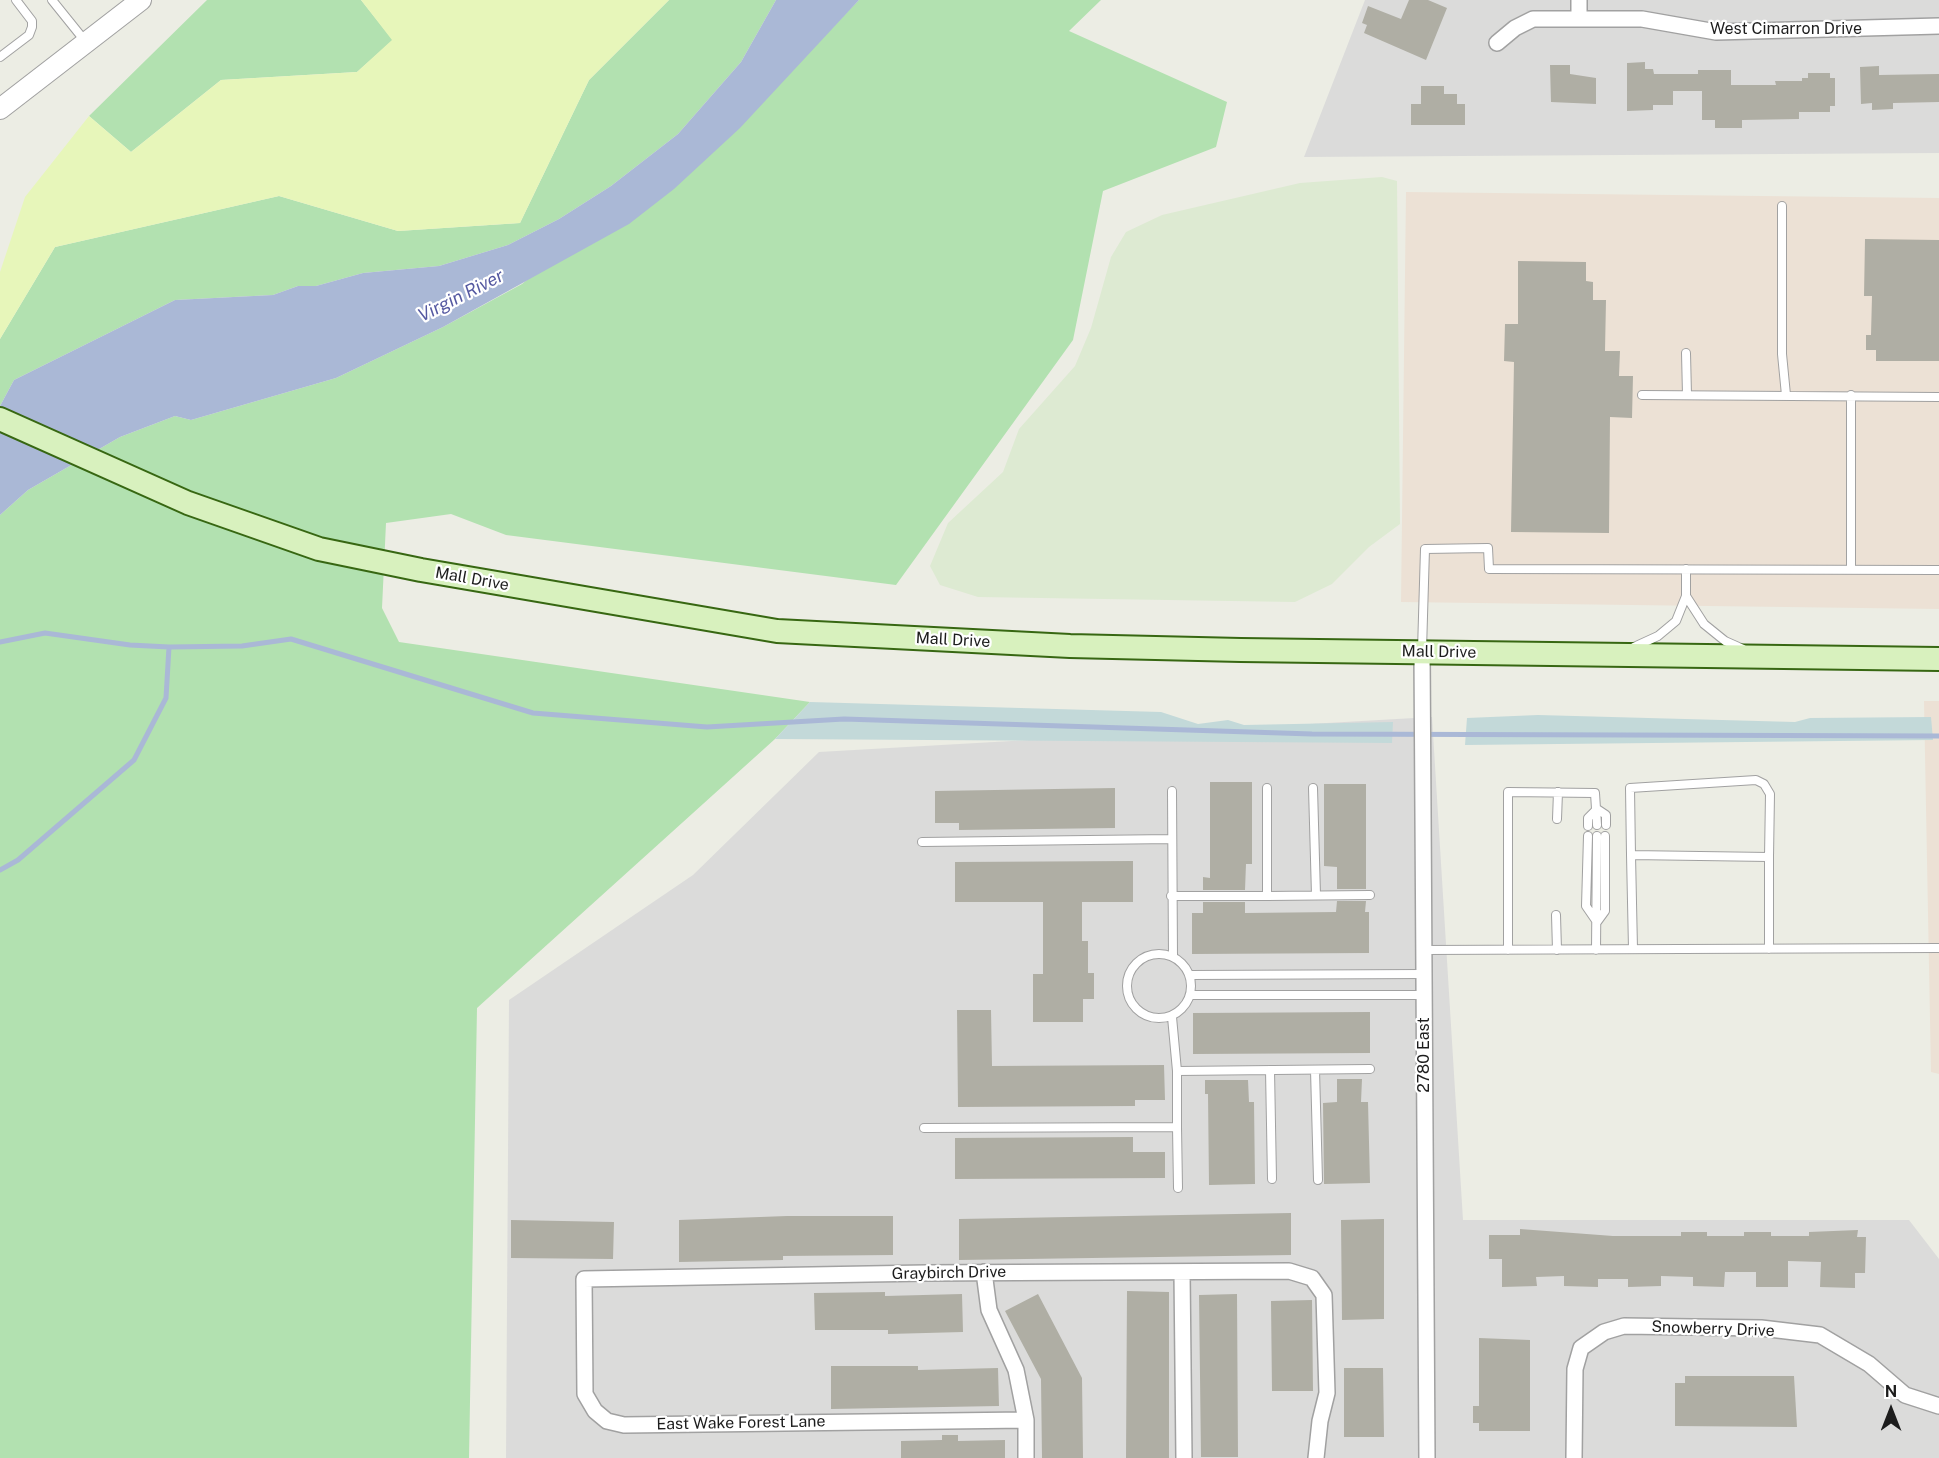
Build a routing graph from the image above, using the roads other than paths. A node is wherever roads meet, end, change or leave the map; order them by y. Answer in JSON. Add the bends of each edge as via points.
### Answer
{"nodes":[{"id":1,"x":16,"y":0,"type":"edge"},
{"id":2,"x":52,"y":0,"type":"edge"},
{"id":3,"x":141,"y":0,"type":"edge"},
{"id":4,"x":1579,"y":0,"type":"edge"},
{"id":5,"x":1579,"y":19,"type":"junction"},
{"id":6,"x":1939,"y":26,"type":"edge"},
{"id":7,"x":86,"y":41,"type":"junction"},
{"id":8,"x":1497,"y":43,"type":"dead end"},
{"id":9,"x":0,"y":57,"type":"edge"},
{"id":10,"x":0,"y":109,"type":"edge"},
{"id":11,"x":1782,"y":207,"type":"dead end"},
{"id":12,"x":1686,"y":353,"type":"dead end"},
{"id":13,"x":1642,"y":395,"type":"dead end"},
{"id":14,"x":1687,"y":395,"type":"junction"},
{"id":15,"x":1786,"y":395,"type":"junction"},
{"id":16,"x":1851,"y":395,"type":"junction"},
{"id":17,"x":1939,"y":397,"type":"edge"},
{"id":18,"x":0,"y":420,"type":"edge"},
{"id":19,"x":1686,"y":569,"type":"junction"},
{"id":20,"x":1851,"y":570,"type":"junction"},
{"id":21,"x":1939,"y":570,"type":"edge"},
{"id":22,"x":1686,"y":596,"type":"junction"},
{"id":23,"x":1422,"y":652,"type":"junction"},
{"id":24,"x":1619,"y":655,"type":"junction"},
{"id":25,"x":1758,"y":656,"type":"junction"},
{"id":26,"x":1939,"y":659,"type":"edge"},
{"id":27,"x":1267,"y":788,"type":"dead end"},
{"id":28,"x":1313,"y":788,"type":"dead end"},
{"id":29,"x":1172,"y":791,"type":"dead end"},
{"id":30,"x":1558,"y":792,"type":"junction"},
{"id":31,"x":1597,"y":809,"type":"junction"},
{"id":32,"x":1557,"y":819,"type":"dead end"},
{"id":33,"x":1601,"y":825,"type":"dead end"},
{"id":34,"x":1588,"y":826,"type":"dead end"},
{"id":35,"x":1588,"y":836,"type":"dead end"},
{"id":36,"x":1601,"y":836,"type":"dead end"},
{"id":37,"x":1172,"y":839,"type":"junction"},
{"id":38,"x":922,"y":842,"type":"dead end"},
{"id":39,"x":1631,"y":855,"type":"junction"},
{"id":40,"x":1769,"y":857,"type":"junction"},
{"id":41,"x":1316,"y":895,"type":"junction"},
{"id":42,"x":1370,"y":895,"type":"dead end"},
{"id":43,"x":1171,"y":896,"type":"junction"},
{"id":44,"x":1267,"y":896,"type":"junction"},
{"id":45,"x":1556,"y":915,"type":"dead end"},
{"id":46,"x":1597,"y":922,"type":"junction"},
{"id":47,"x":1939,"y":948,"type":"edge"},
{"id":48,"x":1633,"y":949,"type":"junction"},
{"id":49,"x":1769,"y":949,"type":"junction"},
{"id":50,"x":1424,"y":950,"type":"junction"},
{"id":51,"x":1508,"y":950,"type":"junction"},
{"id":52,"x":1557,"y":950,"type":"junction"},
{"id":53,"x":1596,"y":950,"type":"junction"},
{"id":54,"x":1173,"y":957,"type":"junction"},
{"id":55,"x":1424,"y":974,"type":"junction"},
{"id":56,"x":1190,"y":975,"type":"junction"},
{"id":57,"x":1191,"y":995,"type":"junction"},
{"id":58,"x":1424,"y":995,"type":"junction"},
{"id":59,"x":1172,"y":1017,"type":"junction"},
{"id":60,"x":1370,"y":1069,"type":"dead end"},
{"id":61,"x":1270,"y":1070,"type":"junction"},
{"id":62,"x":1315,"y":1070,"type":"junction"},
{"id":63,"x":1177,"y":1071,"type":"junction"},
{"id":64,"x":1177,"y":1127,"type":"junction"},
{"id":65,"x":924,"y":1128,"type":"dead end"},
{"id":66,"x":1272,"y":1179,"type":"dead end"},
{"id":67,"x":1318,"y":1180,"type":"dead end"},
{"id":68,"x":1178,"y":1188,"type":"dead end"},
{"id":69,"x":984,"y":1272,"type":"junction"},
{"id":70,"x":1182,"y":1272,"type":"junction"},
{"id":71,"x":584,"y":1279,"type":"joint"},
{"id":72,"x":1939,"y":1406,"type":"edge"},
{"id":73,"x":1026,"y":1420,"type":"junction"},
{"id":74,"x":1026,"y":1458,"type":"edge"},
{"id":75,"x":1184,"y":1458,"type":"edge"},
{"id":76,"x":1316,"y":1458,"type":"edge"},
{"id":77,"x":1427,"y":1458,"type":"edge"},
{"id":78,"x":1574,"y":1458,"type":"edge"}],
"edges":[{"from":1,"to":9,"type":"lane","via":[[32,21],[32,27],[29,35]]},
{"from":2,"to":7,"type":"lane"},
{"from":3,"to":7,"type":"street"},
{"from":4,"to":5,"type":"street"},
{"from":5,"to":6,"type":"street","name":"West Cimarron Drive","via":[[1642,19],[1716,32]]},
{"from":5,"to":8,"type":"street","name":"West Cimarron Drive","via":[[1533,19]]},
{"from":7,"to":10,"type":"street"},
{"from":11,"to":15,"type":"lane","via":[[1782,354]]},
{"from":12,"to":14,"type":"lane"},
{"from":13,"to":14,"type":"lane"},
{"from":14,"to":15,"type":"lane"},
{"from":15,"to":16,"type":"lane"},
{"from":16,"to":17,"type":"lane"},
{"from":16,"to":20,"type":"lane"},
{"from":18,"to":23,"type":"main road","name":"Mall Drive","via":[[188,503],[319,549],[777,631],[1070,646]]},
{"from":19,"to":20,"type":"lane"},
{"from":19,"to":22,"type":"lane"},
{"from":19,"to":23,"type":"lane","via":[[1489,569],[1488,549],[1425,549]]},
{"from":20,"to":21,"type":"lane"},
{"from":22,"to":24,"type":"lane","via":[[1676,621],[1658,636]]},
{"from":22,"to":25,"type":"lane","via":[[1704,624],[1725,641]]},
{"from":23,"to":24,"type":"main road","name":"Mall Drive"},
{"from":23,"to":50,"type":"street","name":"2780 East"},
{"from":24,"to":25,"type":"main road","name":"Mall Drive"},
{"from":25,"to":26,"type":"main road","name":"Mall Drive"},
{"from":27,"to":44,"type":"lane"},
{"from":28,"to":41,"type":"lane"},
{"from":29,"to":37,"type":"lane"},
{"from":30,"to":31,"type":"lane","via":[[1595,793]]},
{"from":30,"to":32,"type":"lane"},
{"from":30,"to":51,"type":"lane","via":[[1508,792]]},
{"from":31,"to":33,"type":"lane"},
{"from":31,"to":34,"type":"lane","via":[[1588,818]]},
{"from":35,"to":46,"type":"lane","via":[[1587,906]]},
{"from":36,"to":46,"type":"lane","via":[[1605,911]]},
{"from":37,"to":38,"type":"lane"},
{"from":37,"to":43,"type":"lane"},
{"from":39,"to":40,"type":"lane"},
{"from":39,"to":40,"type":"lane","via":[[1630,788],[1756,780],[1770,794]]},
{"from":39,"to":48,"type":"lane"},
{"from":40,"to":49,"type":"lane"},
{"from":41,"to":42,"type":"lane"},
{"from":41,"to":44,"type":"lane"},
{"from":43,"to":44,"type":"lane"},
{"from":43,"to":54,"type":"lane"},
{"from":45,"to":52,"type":"lane"},
{"from":46,"to":53,"type":"lane"},
{"from":47,"to":49,"type":"lane"},
{"from":48,"to":49,"type":"lane"},
{"from":48,"to":53,"type":"lane"},
{"from":50,"to":51,"type":"lane"},
{"from":50,"to":55,"type":"street","name":"2780 East"},
{"from":51,"to":52,"type":"lane"},
{"from":52,"to":53,"type":"lane"},
{"from":54,"to":56,"type":"lane"},
{"from":54,"to":59,"type":"lane","via":[[1163,954],[1142,958],[1128,975],[1126,985],[1133,1006],[1140,1013],[1161,1019]]},
{"from":55,"to":56,"type":"lane"},
{"from":55,"to":58,"type":"street","name":"2780 East"},
{"from":56,"to":57,"type":"lane"},
{"from":57,"to":58,"type":"lane"},
{"from":57,"to":59,"type":"lane"},
{"from":58,"to":77,"type":"street","name":"2780 East"},
{"from":59,"to":63,"type":"lane"},
{"from":60,"to":62,"type":"lane"},
{"from":61,"to":62,"type":"lane"},
{"from":61,"to":63,"type":"lane"},
{"from":61,"to":66,"type":"lane"},
{"from":62,"to":67,"type":"lane"},
{"from":63,"to":64,"type":"lane"},
{"from":64,"to":65,"type":"lane"},
{"from":64,"to":68,"type":"lane"},
{"from":69,"to":70,"type":"street","name":"Graybirch Drive"},
{"from":69,"to":71,"type":"street","name":"Graybirch Drive"},
{"from":69,"to":73,"type":"street","via":[[989,1310],[1016,1370]]},
{"from":70,"to":75,"type":"street"},
{"from":70,"to":76,"type":"street","name":"Graybirch Drive","via":[[1289,1271],[1312,1278],[1324,1295],[1327,1393]]},
{"from":71,"to":73,"type":"street","name":"East Wake Forest Lane","via":[[585,1394],[607,1421],[624,1425]]},
{"from":72,"to":78,"type":"street","name":"Snowberry Drive","via":[[1905,1395],[1869,1364],[1820,1335],[1761,1328],[1624,1326],[1604,1332],[1581,1348],[1575,1369]]},
{"from":73,"to":74,"type":"street"}]}
